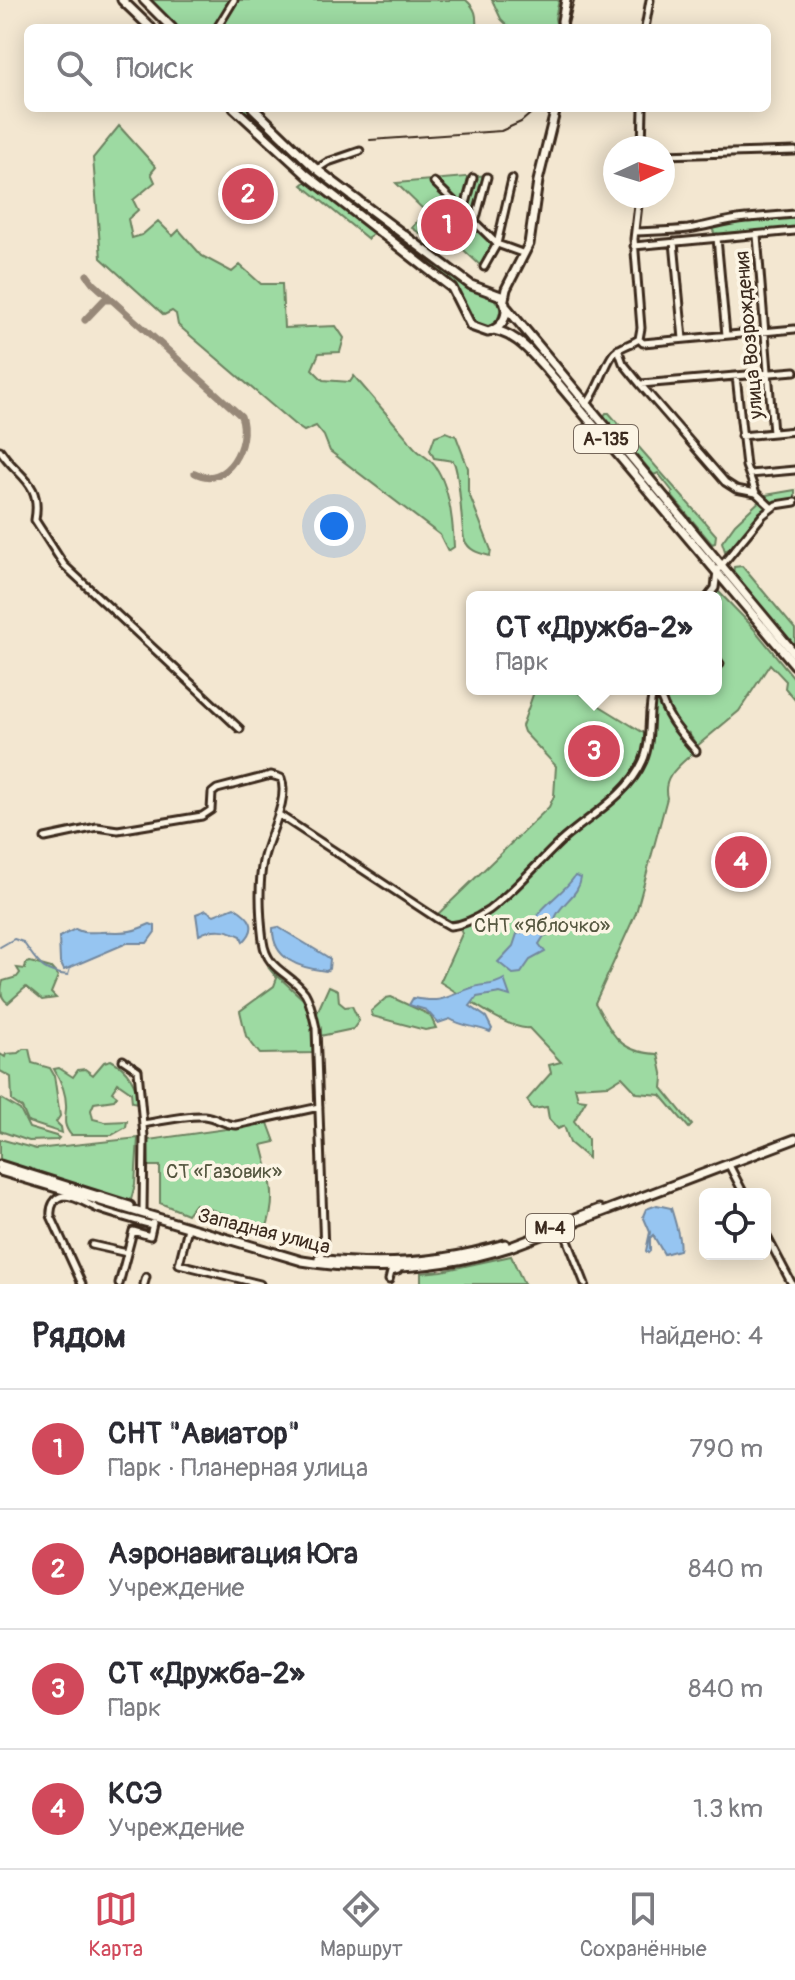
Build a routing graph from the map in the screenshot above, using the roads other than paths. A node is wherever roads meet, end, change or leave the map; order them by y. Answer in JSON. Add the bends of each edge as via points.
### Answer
{"nodes":[{"id":1,"x":122,"y":0,"type":"edge"},
{"id":2,"x":144,"y":0,"type":"edge"},
{"id":3,"x":234,"y":0,"type":"edge"},
{"id":4,"x":566,"y":0,"type":"edge"},
{"id":5,"x":650,"y":0,"type":"edge"},
{"id":6,"x":147,"y":24,"type":"edge"},
{"id":7,"x":166,"y":24,"type":"edge"},
{"id":8,"x":219,"y":24,"type":"edge"},
{"id":9,"x":563,"y":24,"type":"edge"},
{"id":10,"x":646,"y":24,"type":"edge"},
{"id":11,"x":238,"y":112,"type":"edge"},
{"id":12,"x":257,"y":112,"type":"edge"},
{"id":13,"x":555,"y":112,"type":"edge"},
{"id":14,"x":643,"y":112,"type":"edge"},
{"id":15,"x":642,"y":136,"type":"edge"},
{"id":16,"x":360,"y":151,"type":"dead end"},
{"id":17,"x":795,"y":151,"type":"edge"},
{"id":18,"x":675,"y":155,"type":"edge"},
{"id":19,"x":317,"y":169,"type":"junction"},
{"id":20,"x":487,"y":177,"type":"dead end"},
{"id":21,"x":473,"y":178,"type":"dead end"},
{"id":22,"x":512,"y":179,"type":"dead end"},
{"id":23,"x":434,"y":182,"type":"dead end"},
{"id":24,"x":336,"y":183,"type":"junction"},
{"id":25,"x":329,"y":193,"type":"junction"},
{"id":26,"x":638,"y":208,"type":"edge"},
{"id":27,"x":464,"y":211,"type":"junction"},
{"id":28,"x":795,"y":214,"type":"edge"},
{"id":29,"x":475,"y":222,"type":"junction"},
{"id":30,"x":391,"y":224,"type":"junction"},
{"id":31,"x":710,"y":225,"type":"junction"},
{"id":32,"x":795,"y":231,"type":"edge"},
{"id":33,"x":635,"y":232,"type":"junction"},
{"id":34,"x":383,"y":233,"type":"junction"},
{"id":35,"x":532,"y":233,"type":"junction"},
{"id":36,"x":757,"y":235,"type":"junction"},
{"id":37,"x":714,"y":238,"type":"junction"},
{"id":38,"x":674,"y":242,"type":"junction"},
{"id":39,"x":497,"y":244,"type":"junction"},
{"id":40,"x":634,"y":246,"type":"junction"},
{"id":41,"x":522,"y":253,"type":"junction"},
{"id":42,"x":437,"y":259,"type":"junction"},
{"id":43,"x":484,"y":267,"type":"dead end"},
{"id":44,"x":430,"y":269,"type":"junction"},
{"id":45,"x":488,"y":290,"type":"junction"},
{"id":46,"x":506,"y":305,"type":"junction"},
{"id":47,"x":795,"y":329,"type":"edge"},
{"id":48,"x":494,"y":330,"type":"junction"},
{"id":49,"x":766,"y":331,"type":"junction"},
{"id":50,"x":726,"y":335,"type":"junction"},
{"id":51,"x":639,"y":339,"type":"junction"},
{"id":52,"x":683,"y":339,"type":"junction"},
{"id":53,"x":618,"y":349,"type":"junction"},
{"id":54,"x":795,"y":371,"type":"edge"},
{"id":55,"x":770,"y":373,"type":"junction"},
{"id":56,"x":736,"y":376,"type":"junction"},
{"id":57,"x":640,"y":384,"type":"junction"},
{"id":58,"x":586,"y":405,"type":"junction"},
{"id":59,"x":795,"y":431,"type":"edge"},
{"id":60,"x":773,"y":433,"type":"junction"},
{"id":61,"x":741,"y":436,"type":"junction"},
{"id":62,"x":0,"y":450,"type":"edge"},
{"id":63,"x":795,"y":470,"type":"edge"},
{"id":64,"x":749,"y":474,"type":"junction"},
{"id":65,"x":756,"y":493,"type":"junction"},
{"id":66,"x":795,"y":502,"type":"edge"},
{"id":67,"x":772,"y":508,"type":"junction"},
{"id":68,"x":733,"y":552,"type":"junction"},
{"id":69,"x":711,"y":553,"type":"junction"},
{"id":70,"x":719,"y":568,"type":"junction"},
{"id":71,"x":732,"y":583,"type":"junction"},
{"id":72,"x":715,"y":588,"type":"junction"},
{"id":73,"x":713,"y":591,"type":"edge"},
{"id":74,"x":795,"y":654,"type":"edge"},
{"id":75,"x":795,"y":665,"type":"edge"},
{"id":76,"x":653,"y":695,"type":"edge"},
{"id":77,"x":658,"y":695,"type":"edge"},
{"id":78,"x":240,"y":729,"type":"dead end"},
{"id":79,"x":696,"y":751,"type":"dead end"},
{"id":80,"x":278,"y":814,"type":"junction"},
{"id":81,"x":45,"y":838,"type":"dead end"},
{"id":82,"x":123,"y":1060,"type":"dead end"},
{"id":83,"x":319,"y":1107,"type":"junction"},
{"id":84,"x":143,"y":1124,"type":"junction"},
{"id":85,"x":795,"y":1137,"type":"edge"},
{"id":86,"x":729,"y":1165,"type":"junction"},
{"id":87,"x":0,"y":1168,"type":"edge"},
{"id":88,"x":741,"y":1188,"type":"edge"},
{"id":89,"x":143,"y":1210,"type":"junction"},
{"id":90,"x":153,"y":1221,"type":"junction"},
{"id":91,"x":188,"y":1228,"type":"junction"},
{"id":92,"x":563,"y":1228,"type":"junction"},
{"id":93,"x":771,"y":1244,"type":"edge"},
{"id":94,"x":92,"y":1245,"type":"dead end"},
{"id":95,"x":127,"y":1253,"type":"junction"},
{"id":96,"x":319,"y":1259,"type":"junction"},
{"id":97,"x":411,"y":1267,"type":"junction"},
{"id":98,"x":370,"y":1269,"type":"junction"},
{"id":99,"x":146,"y":1277,"type":"dead end"},
{"id":100,"x":389,"y":1282,"type":"edge"},
{"id":101,"x":82,"y":1284,"type":"edge"},
{"id":102,"x":119,"y":1284,"type":"edge"},
{"id":103,"x":144,"y":1284,"type":"edge"},
{"id":104,"x":260,"y":1284,"type":"edge"},
{"id":105,"x":585,"y":1284,"type":"edge"},
{"id":106,"x":792,"y":1284,"type":"edge"}],
"edges":[{"from":1,"to":6,"type":"main road"},
{"from":2,"to":7,"type":"main road"},
{"from":3,"to":8,"type":"street"},
{"from":4,"to":9,"type":"main road"},
{"from":5,"to":10,"type":"street"},
{"from":11,"to":25,"type":"main road"},
{"from":12,"to":19,"type":"main road"},
{"from":13,"to":35,"type":"main road"},
{"from":14,"to":15,"type":"street"},
{"from":16,"to":19,"type":"street"},
{"from":17,"to":18,"type":"street"},
{"from":19,"to":24,"type":"main road"},
{"from":20,"to":29,"type":"street"},
{"from":21,"to":27,"type":"street"},
{"from":22,"to":39,"type":"street"},
{"from":23,"to":27,"type":"street"},
{"from":24,"to":25,"type":"main road"},
{"from":24,"to":30,"type":"main road"},
{"from":25,"to":34,"type":"main road"},
{"from":26,"to":33,"type":"street"},
{"from":27,"to":29,"type":"street"},
{"from":28,"to":31,"type":"street"},
{"from":29,"to":39,"type":"street"},
{"from":30,"to":34,"type":"main road"},
{"from":30,"to":42,"type":"main road"},
{"from":31,"to":33,"type":"street"},
{"from":31,"to":37,"type":"street"},
{"from":32,"to":36,"type":"street"},
{"from":33,"to":40,"type":"street"},
{"from":34,"to":44,"type":"main road"},
{"from":35,"to":41,"type":"main road"},
{"from":35,"to":46,"type":"main road","via":[[506,289]]},
{"from":36,"to":37,"type":"street"},
{"from":36,"to":49,"type":"street","name":"улица Возрождения"},
{"from":37,"to":38,"type":"street"},
{"from":37,"to":50,"type":"street"},
{"from":38,"to":40,"type":"street"},
{"from":38,"to":52,"type":"street"},
{"from":39,"to":41,"type":"street"},
{"from":39,"to":43,"type":"street"},
{"from":40,"to":51,"type":"street"},
{"from":41,"to":45,"type":"main road","via":[[503,284]]},
{"from":42,"to":44,"type":"main road"},
{"from":42,"to":45,"type":"main road","via":[[471,285]]},
{"from":44,"to":48,"type":"main road","via":[[452,288],[471,326]]},
{"from":45,"to":46,"type":"main road"},
{"from":46,"to":48,"type":"main road","via":[[505,319]]},
{"from":46,"to":58,"type":"main road","number":"А-135"},
{"from":47,"to":49,"type":"street"},
{"from":48,"to":70,"type":"main road","number":"А-135","via":[[530,351]]},
{"from":49,"to":50,"type":"street"},
{"from":49,"to":55,"type":"street","name":"улица Возрождения"},
{"from":50,"to":52,"type":"street"},
{"from":51,"to":52,"type":"street"},
{"from":51,"to":53,"type":"street"},
{"from":53,"to":57,"type":"street"},
{"from":53,"to":58,"type":"street"},
{"from":54,"to":55,"type":"street"},
{"from":55,"to":56,"type":"street"},
{"from":55,"to":60,"type":"street","name":"улица Возрождения"},
{"from":56,"to":57,"type":"street"},
{"from":56,"to":61,"type":"street"},
{"from":57,"to":65,"type":"street","via":[[725,482]]},
{"from":58,"to":69,"type":"main road","number":"А-135"},
{"from":59,"to":60,"type":"street"},
{"from":60,"to":61,"type":"street"},
{"from":61,"to":64,"type":"street"},
{"from":62,"to":78,"type":"street","via":[[31,485],[38,506],[35,520],[64,565]]},
{"from":63,"to":64,"type":"street"},
{"from":64,"to":65,"type":"street"},
{"from":65,"to":67,"type":"street"},
{"from":66,"to":67,"type":"street"},
{"from":67,"to":68,"type":"street"},
{"from":68,"to":69,"type":"street","via":[[721,558]]},
{"from":68,"to":70,"type":"street"},
{"from":68,"to":71,"type":"street","via":[[728,566]]},
{"from":69,"to":70,"type":"main road","number":"А-135"},
{"from":70,"to":71,"type":"main road","number":"А-135"},
{"from":70,"to":72,"type":"street"},
{"from":71,"to":72,"type":"street"},
{"from":71,"to":74,"type":"main road","number":"А-135"},
{"from":71,"to":75,"type":"main road","number":"А-135"},
{"from":72,"to":73,"type":"street"},
{"from":76,"to":80,"type":"street","via":[[645,757],[633,777],[497,902],[463,924],[450,926],[436,918]]},
{"from":77,"to":79,"type":"street","via":[[671,722]]},
{"from":80,"to":81,"type":"street","via":[[283,781],[271,775],[217,789],[211,810],[202,816]]},
{"from":80,"to":83,"type":"street","via":[[260,879],[264,943],[267,958],[301,989],[310,1006],[317,1038]]},
{"from":82,"to":84,"type":"street","via":[[138,1070]]},
{"from":83,"to":84,"type":"street","via":[[236,1125],[202,1116]]},
{"from":83,"to":96,"type":"street","via":[[324,1251]]},
{"from":84,"to":89,"type":"street"},
{"from":85,"to":86,"type":"main road","name":"Западная улица","number":"М-4"},
{"from":85,"to":96,"type":"main road","name":"Западная улица","number":"М-4","via":[[489,1248],[421,1261]]},
{"from":86,"to":88,"type":"street"},
{"from":86,"to":92,"type":"main road","name":"Западная улица","number":"М-4"},
{"from":87,"to":89,"type":"main road","name":"Западная улица","number":"М-4"},
{"from":87,"to":90,"type":"main road","name":"Западная улица","number":"М-4"},
{"from":89,"to":96,"type":"main road","name":"Западная улица","number":"М-4"},
{"from":90,"to":91,"type":"main road","name":"Западная улица","number":"М-4"},
{"from":90,"to":95,"type":"street","via":[[150,1236],[133,1231]]},
{"from":90,"to":101,"type":"street","name":"Западная улица","via":[[59,1197],[51,1216]]},
{"from":91,"to":98,"type":"main road","name":"Западная улица","number":"М-4","via":[[302,1261]]},
{"from":91,"to":104,"type":"street","via":[[179,1264]]},
{"from":92,"to":97,"type":"main road","name":"Западная улица","number":"М-4","via":[[470,1259]]},
{"from":92,"to":105,"type":"street"},
{"from":93,"to":106,"type":"street"},
{"from":94,"to":95,"type":"street"},
{"from":95,"to":102,"type":"street"},
{"from":97,"to":98,"type":"main road","name":"Западная улица","number":"М-4"},
{"from":97,"to":100,"type":"street","via":[[391,1272]]},
{"from":98,"to":100,"type":"street","via":[[385,1273]]},
{"from":99,"to":103,"type":"street"}]}
